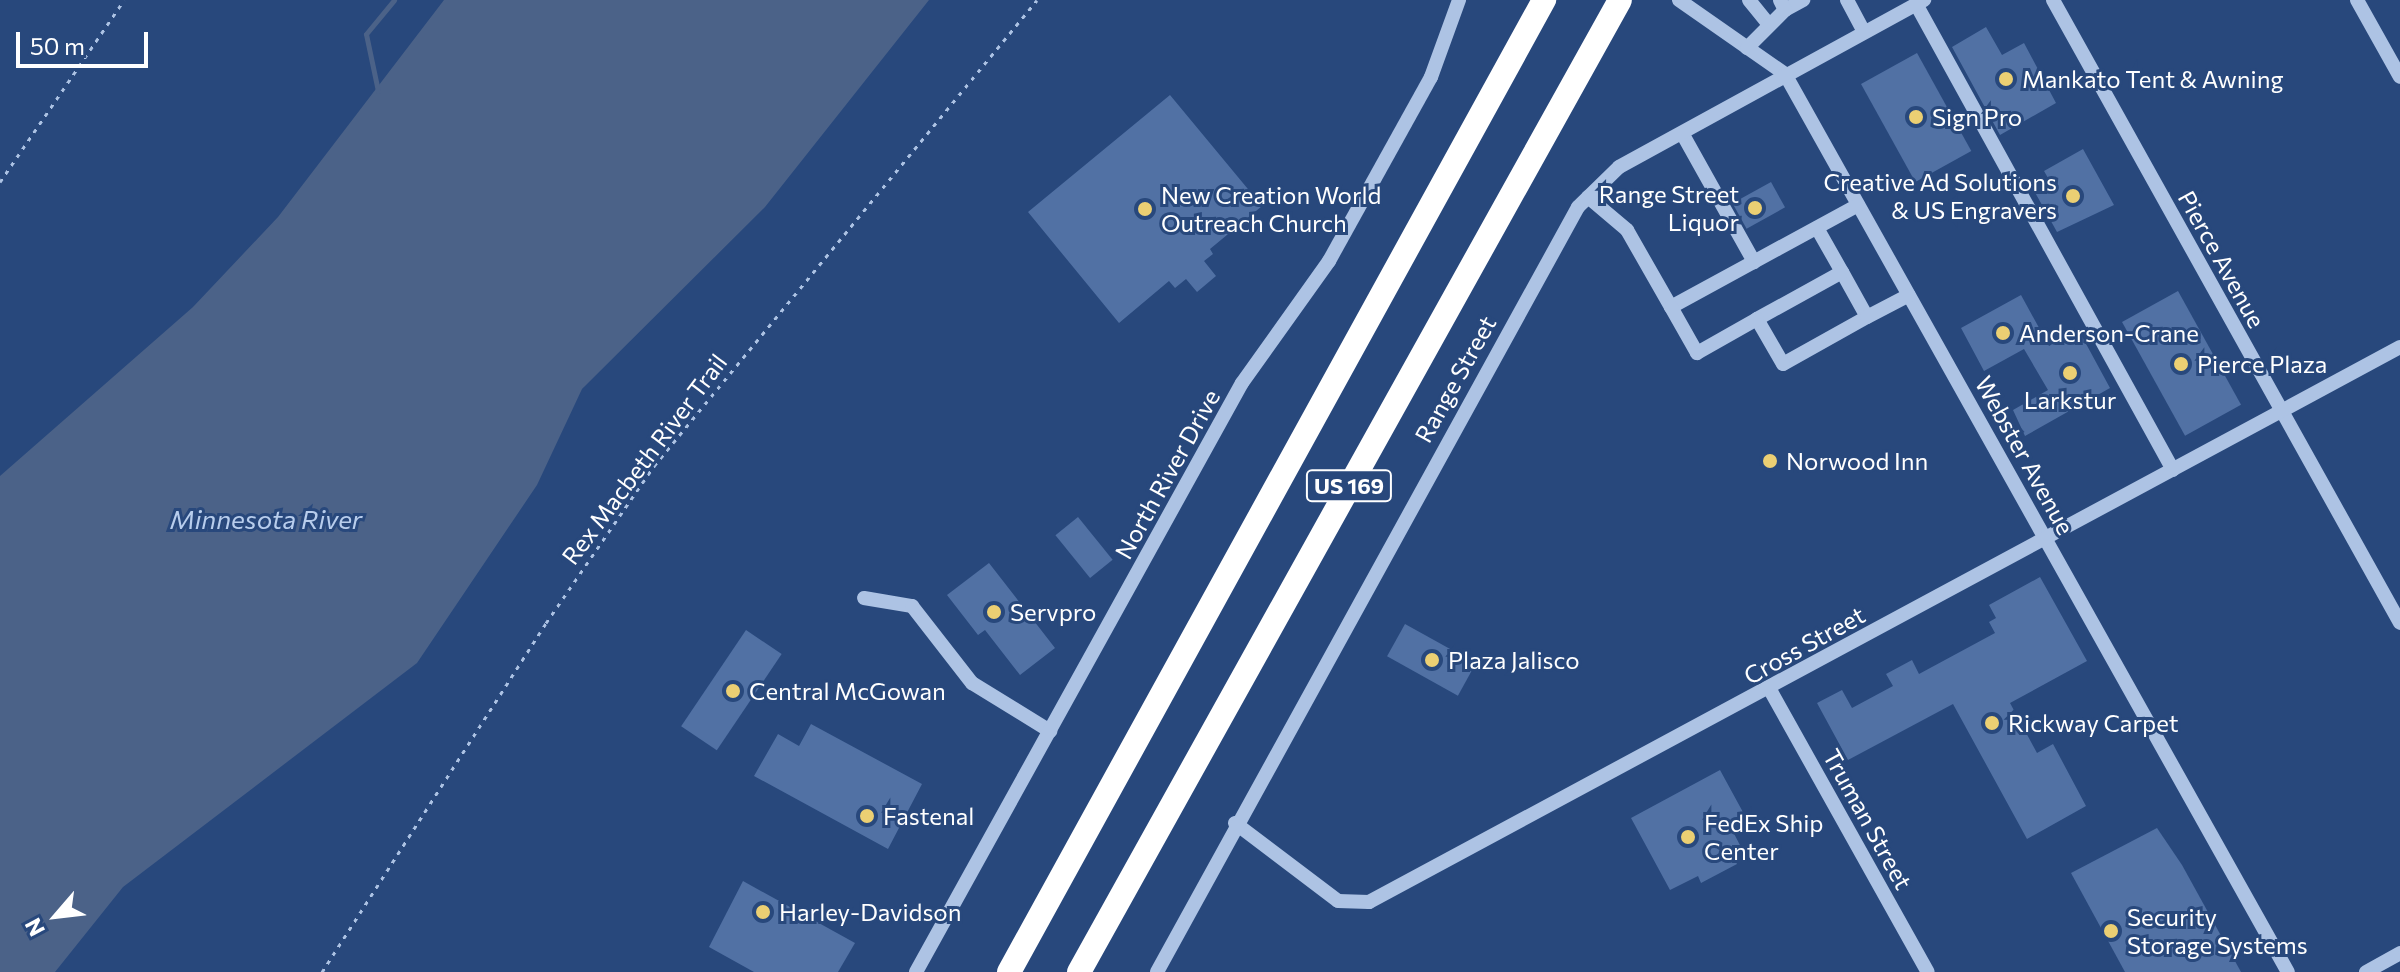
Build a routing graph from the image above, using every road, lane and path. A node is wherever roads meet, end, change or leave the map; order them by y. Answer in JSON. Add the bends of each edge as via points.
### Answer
{"nodes":[{"id":1,"x":124,"y":0,"type":"edge"},
{"id":2,"x":1037,"y":0,"type":"edge"},
{"id":3,"x":1459,"y":0,"type":"edge"},
{"id":4,"x":1544,"y":0,"type":"edge"},
{"id":5,"x":1620,"y":0,"type":"edge"},
{"id":6,"x":1679,"y":0,"type":"edge"},
{"id":7,"x":1749,"y":0,"type":"edge"},
{"id":8,"x":1803,"y":0,"type":"edge"},
{"id":9,"x":1847,"y":0,"type":"edge"},
{"id":10,"x":2053,"y":0,"type":"edge"},
{"id":11,"x":2357,"y":0,"type":"edge"},
{"id":12,"x":1920,"y":2,"type":"edge"},
{"id":13,"x":1783,"y":5,"type":"edge"},
{"id":14,"x":1769,"y":25,"type":"junction"},
{"id":15,"x":1864,"y":32,"type":"junction"},
{"id":16,"x":1747,"y":48,"type":"junction"},
{"id":17,"x":1785,"y":74,"type":"junction"},
{"id":18,"x":2400,"y":77,"type":"edge"},
{"id":19,"x":1682,"y":133,"type":"junction"},
{"id":20,"x":0,"y":182,"type":"edge"},
{"id":21,"x":1588,"y":197,"type":"junction"},
{"id":22,"x":1858,"y":205,"type":"junction"},
{"id":23,"x":1817,"y":228,"type":"junction"},
{"id":24,"x":1754,"y":262,"type":"junction"},
{"id":25,"x":1842,"y":272,"type":"junction"},
{"id":26,"x":1909,"y":295,"type":"junction"},
{"id":27,"x":1671,"y":307,"type":"junction"},
{"id":28,"x":1867,"y":317,"type":"junction"},
{"id":29,"x":1757,"y":319,"type":"junction"},
{"id":30,"x":2400,"y":347,"type":"edge"},
{"id":31,"x":2283,"y":412,"type":"junction"},
{"id":32,"x":2173,"y":470,"type":"junction"},
{"id":33,"x":2046,"y":538,"type":"junction"},
{"id":34,"x":864,"y":598,"type":"dead end"},
{"id":35,"x":2400,"y":623,"type":"edge"},
{"id":36,"x":1769,"y":688,"type":"junction"},
{"id":37,"x":1050,"y":731,"type":"junction"},
{"id":38,"x":1235,"y":823,"type":"junction"},
{"id":39,"x":2400,"y":953,"type":"edge"},
{"id":40,"x":322,"y":972,"type":"edge"},
{"id":41,"x":916,"y":972,"type":"edge"},
{"id":42,"x":1009,"y":972,"type":"edge"},
{"id":43,"x":1079,"y":972,"type":"edge"},
{"id":44,"x":1157,"y":972,"type":"edge"},
{"id":45,"x":1928,"y":972,"type":"edge"},
{"id":46,"x":2288,"y":972,"type":"edge"},
{"id":47,"x":2366,"y":972,"type":"edge"}],
"edges":[{"from":1,"to":20,"type":"path"},
{"from":2,"to":40,"type":"path","name":"Rex Macbeth River Trail","via":[[645,479]]},
{"from":3,"to":37,"type":"street","name":"North River Drive","via":[[1431,77],[1329,261],[1242,383]]},
{"from":4,"to":42,"type":"highway","number":"US 169"},
{"from":5,"to":43,"type":"highway","number":"US 169"},
{"from":6,"to":16,"type":"street","name":"Webster Avenue"},
{"from":7,"to":14,"type":"street"},
{"from":8,"to":13,"type":"street"},
{"from":9,"to":15,"type":"street"},
{"from":10,"to":31,"type":"street","name":"Pierce Avenue"},
{"from":11,"to":18,"type":"street"},
{"from":12,"to":15,"type":"street","name":"Range Street"},
{"from":12,"to":32,"type":"street"},
{"from":13,"to":14,"type":"street"},
{"from":14,"to":16,"type":"street"},
{"from":15,"to":17,"type":"street","name":"Range Street"},
{"from":16,"to":17,"type":"street","name":"Webster Avenue"},
{"from":17,"to":19,"type":"street","name":"Range Street"},
{"from":17,"to":22,"type":"street","name":"Webster Avenue"},
{"from":19,"to":21,"type":"street","name":"Range Street","via":[[1619,167]]},
{"from":19,"to":24,"type":"street"},
{"from":21,"to":27,"type":"street","via":[[1627,230]]},
{"from":21,"to":38,"type":"street","name":"Range Street","via":[[1558,239]]},
{"from":22,"to":23,"type":"street"},
{"from":22,"to":26,"type":"street","name":"Webster Avenue"},
{"from":23,"to":24,"type":"street"},
{"from":23,"to":25,"type":"street"},
{"from":24,"to":27,"type":"street"},
{"from":25,"to":28,"type":"street"},
{"from":25,"to":29,"type":"street"},
{"from":26,"to":28,"type":"street"},
{"from":26,"to":33,"type":"street","name":"Webster Avenue"},
{"from":27,"to":29,"type":"street","via":[[1697,353]]},
{"from":28,"to":29,"type":"street","via":[[1783,364]]},
{"from":30,"to":31,"type":"street","name":"Cross Street"},
{"from":31,"to":32,"type":"street","name":"Cross Street"},
{"from":31,"to":35,"type":"street","name":"Pierce Avenue"},
{"from":32,"to":33,"type":"street","name":"Cross Street"},
{"from":33,"to":36,"type":"street","name":"Cross Street"},
{"from":33,"to":46,"type":"street","name":"Webster Avenue"},
{"from":34,"to":37,"type":"street","via":[[912,606],[972,683]]},
{"from":36,"to":38,"type":"street","name":"Cross Street","via":[[1369,902],[1338,901]]},
{"from":36,"to":45,"type":"street","name":"Truman Street"},
{"from":37,"to":41,"type":"street","name":"North River Drive"},
{"from":38,"to":44,"type":"street","name":"Range Street"},
{"from":39,"to":47,"type":"street"}]}
